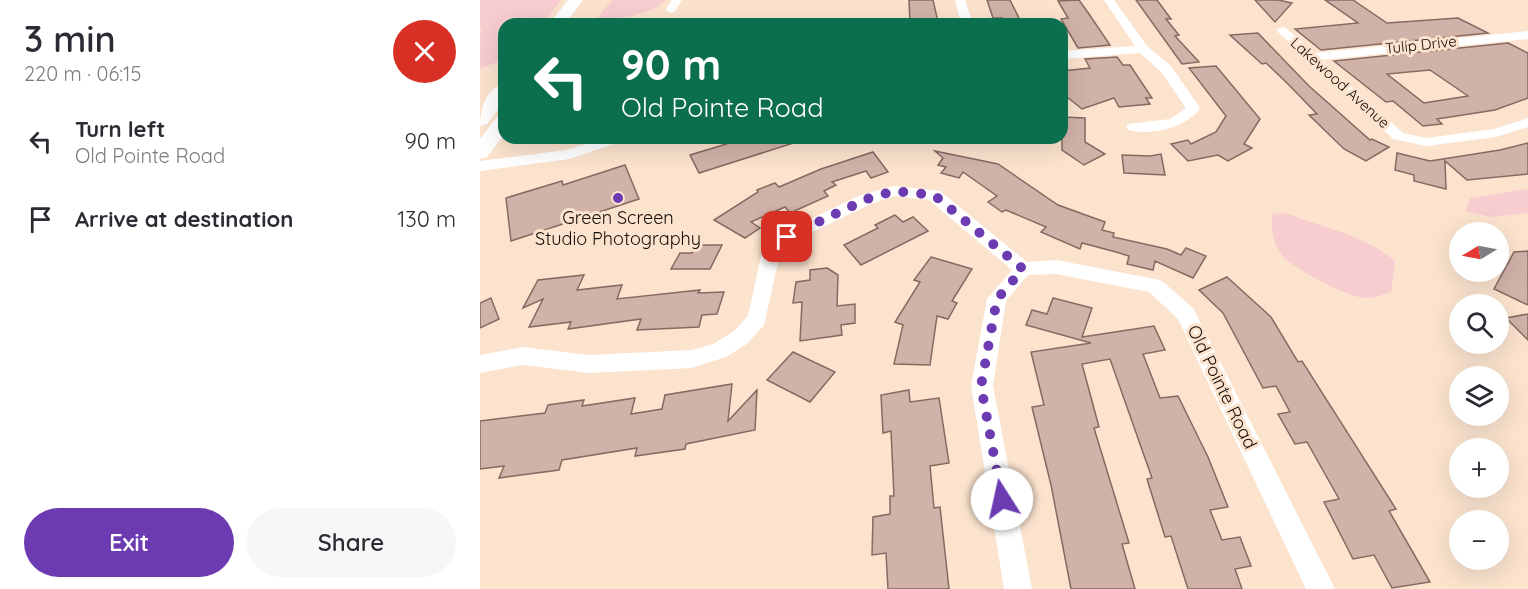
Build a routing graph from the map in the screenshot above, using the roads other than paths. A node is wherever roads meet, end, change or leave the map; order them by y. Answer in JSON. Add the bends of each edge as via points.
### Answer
{"nodes":[{"id":1,"x":576,"y":0,"type":"edge"},
{"id":2,"x":960,"y":0,"type":"edge"},
{"id":3,"x":1109,"y":0,"type":"edge"},
{"id":4,"x":562,"y":18,"type":"edge"},
{"id":5,"x":965,"y":18,"type":"edge"},
{"id":6,"x":1282,"y":30,"type":"dead end"},
{"id":7,"x":1528,"y":35,"type":"edge"},
{"id":8,"x":1143,"y":49,"type":"junction"},
{"id":9,"x":1068,"y":55,"type":"edge"},
{"id":10,"x":1314,"y":57,"type":"junction"},
{"id":11,"x":498,"y":98,"type":"edge"},
{"id":12,"x":480,"y":120,"type":"edge"},
{"id":13,"x":1528,"y":122,"type":"edge"},
{"id":14,"x":1133,"y":127,"type":"dead end"},
{"id":15,"x":498,"y":129,"type":"edge"},
{"id":16,"x":600,"y":144,"type":"edge"},
{"id":17,"x":480,"y":153,"type":"edge"},
{"id":18,"x":480,"y":166,"type":"edge"},
{"id":19,"x":1023,"y":269,"type":"junction"},
{"id":20,"x":482,"y":364,"type":"dead end"},
{"id":21,"x":1018,"y":589,"type":"edge"},
{"id":22,"x":1321,"y":589,"type":"edge"}],
"edges":[{"from":1,"to":4,"type":"main road"},
{"from":2,"to":5,"type":"street"},
{"from":3,"to":8,"type":"street"},
{"from":6,"to":10,"type":"street","name":"Lakewood Avenue"},
{"from":7,"to":10,"type":"street","name":"Tulip Drive"},
{"from":8,"to":9,"type":"street"},
{"from":8,"to":14,"type":"street","via":[[1167,70],[1193,108],[1181,121]]},
{"from":10,"to":13,"type":"street","name":"Lakewood Avenue","via":[[1398,136],[1426,142],[1496,133]]},
{"from":11,"to":12,"type":"main road"},
{"from":15,"to":17,"type":"main road"},
{"from":16,"to":18,"type":"street","via":[[569,154]]},
{"from":19,"to":20,"type":"street","via":[[934,195],[894,191],[867,199],[787,237],[770,256],[757,319],[740,338],[719,351],[692,359],[589,364],[523,356]]},
{"from":19,"to":21,"type":"street","via":[[997,299],[981,386]]},
{"from":19,"to":22,"type":"street","name":"Old Pointe Road","via":[[1056,267],[1155,286],[1186,314]]}]}
